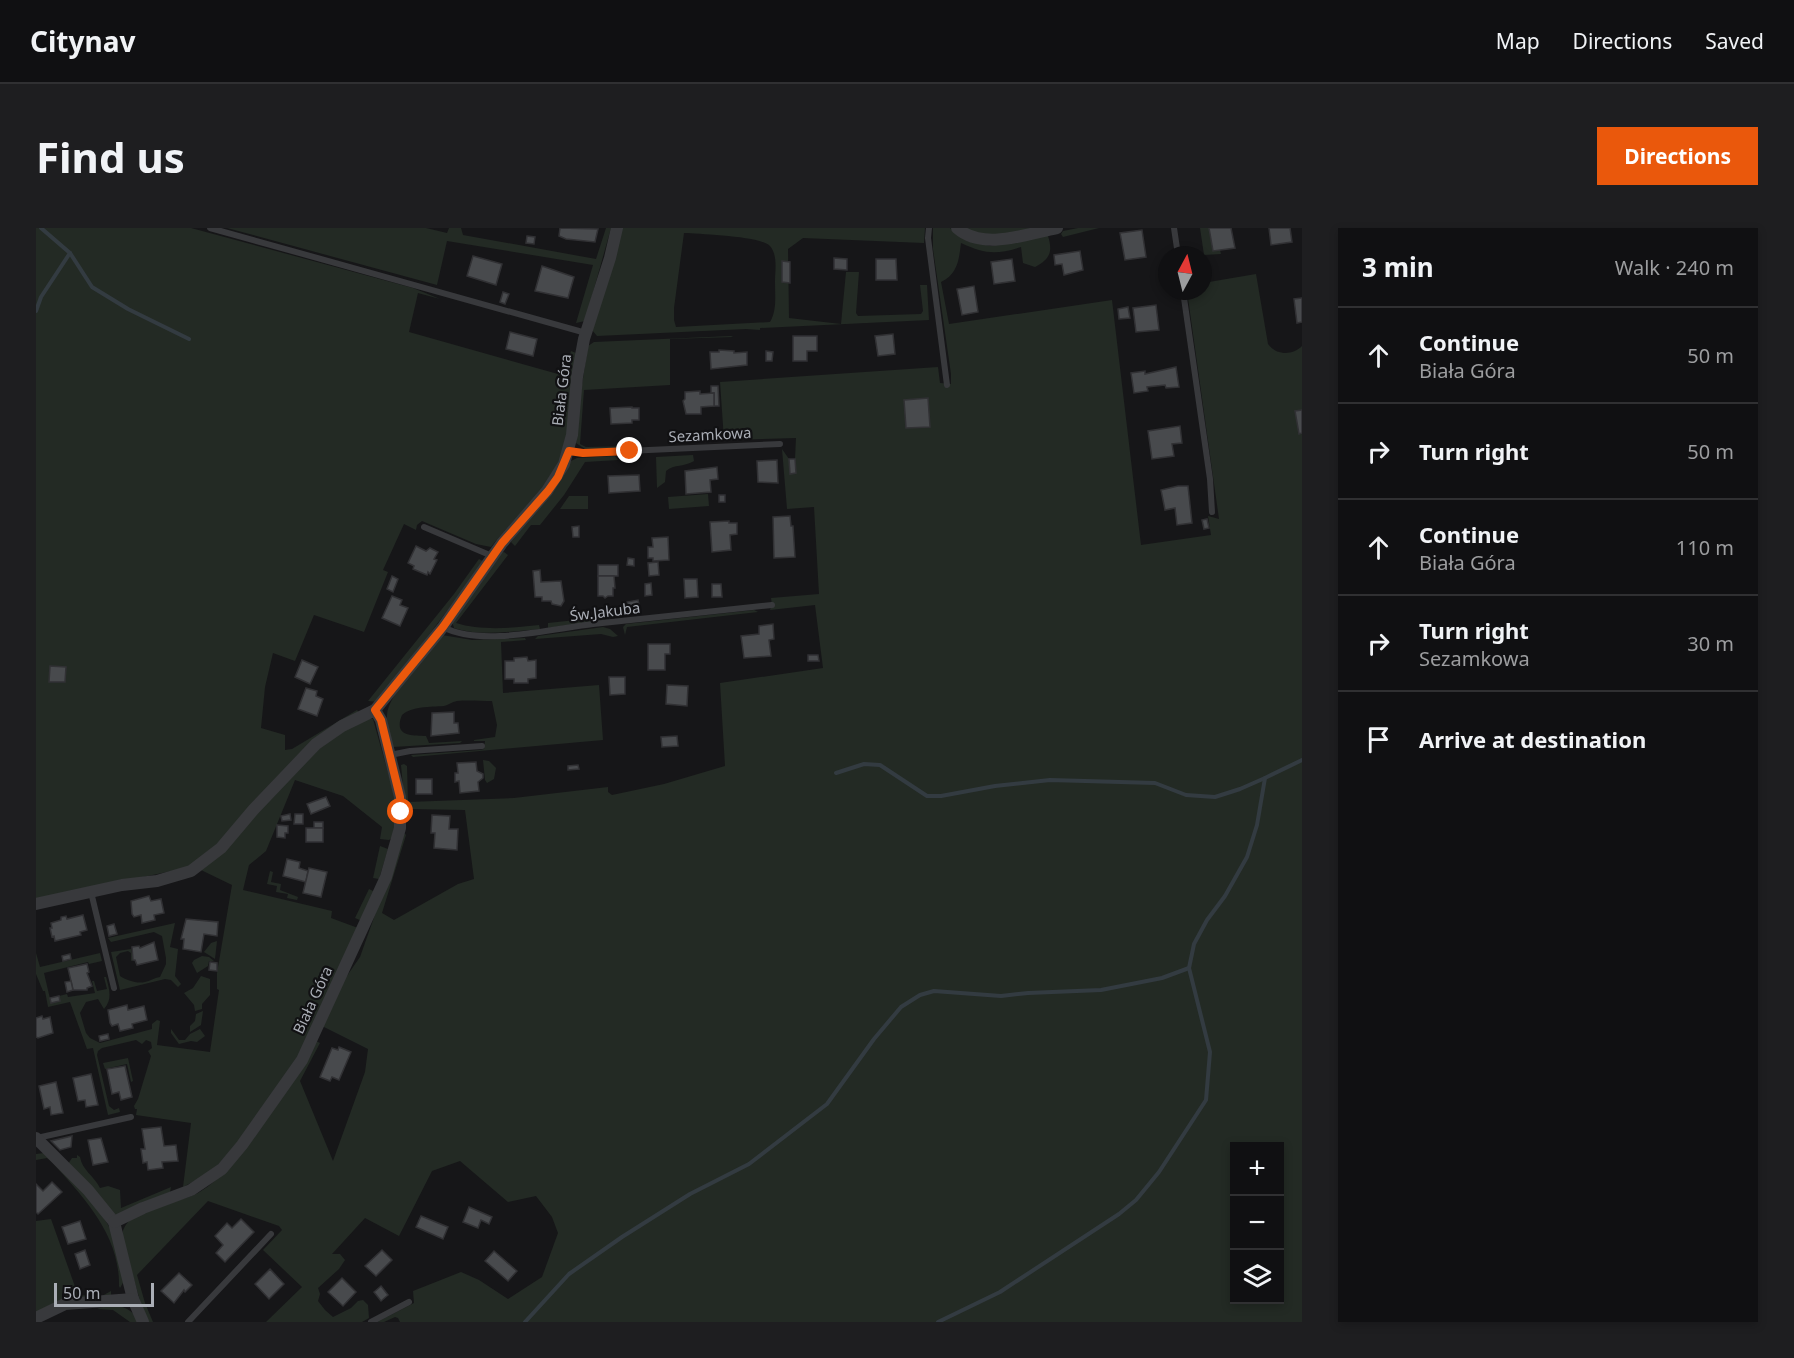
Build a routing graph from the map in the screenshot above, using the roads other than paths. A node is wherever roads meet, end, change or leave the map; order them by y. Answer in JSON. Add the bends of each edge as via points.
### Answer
{"nodes":[{"id":1,"x":210,"y":228,"type":"edge"},
{"id":2,"x":616,"y":228,"type":"edge"},
{"id":3,"x":929,"y":228,"type":"edge"},
{"id":4,"x":957,"y":228,"type":"edge"},
{"id":5,"x":1057,"y":228,"type":"edge"},
{"id":6,"x":1174,"y":228,"type":"edge"},
{"id":7,"x":1177,"y":246,"type":"edge"},
{"id":8,"x":1184,"y":300,"type":"edge"},
{"id":9,"x":586,"y":333,"type":"junction"},
{"id":10,"x":946,"y":385,"type":"dead end"},
{"id":11,"x":780,"y":444,"type":"dead end"},
{"id":12,"x":569,"y":451,"type":"junction"},
{"id":13,"x":1212,"y":512,"type":"dead end"},
{"id":14,"x":424,"y":527,"type":"dead end"},
{"id":15,"x":493,"y":556,"type":"junction"},
{"id":16,"x":772,"y":604,"type":"dead end"},
{"id":17,"x":443,"y":627,"type":"junction"},
{"id":18,"x":375,"y":710,"type":"junction"},
{"id":19,"x":482,"y":746,"type":"dead end"},
{"id":20,"x":389,"y":755,"type":"junction"},
{"id":21,"x":91,"y":891,"type":"junction"},
{"id":22,"x":36,"y":904,"type":"edge"},
{"id":23,"x":114,"y":988,"type":"dead end"},
{"id":24,"x":131,"y":1117,"type":"dead end"},
{"id":25,"x":36,"y":1138,"type":"edge"},
{"id":26,"x":42,"y":1150,"type":"edge"},
{"id":27,"x":114,"y":1222,"type":"junction"},
{"id":28,"x":271,"y":1234,"type":"dead end"},
{"id":29,"x":133,"y":1299,"type":"junction"},
{"id":30,"x":409,"y":1302,"type":"dead end"},
{"id":31,"x":36,"y":1318,"type":"edge"},
{"id":32,"x":143,"y":1322,"type":"edge"},
{"id":33,"x":188,"y":1322,"type":"edge"},
{"id":34,"x":371,"y":1322,"type":"edge"}],
"edges":[{"from":1,"to":9,"type":"lane"},
{"from":2,"to":9,"type":"street","name":"Biała Góra"},
{"from":3,"to":10,"type":"lane"},
{"from":4,"to":5,"type":"street","via":[[968,236],[986,240]]},
{"from":6,"to":7,"type":"lane"},
{"from":8,"to":13,"type":"lane"},
{"from":9,"to":12,"type":"street","name":"Biała Góra"},
{"from":11,"to":12,"type":"lane","name":"Sezamkowa"},
{"from":12,"to":15,"type":"street","name":"Biała Góra","via":[[548,491]]},
{"from":14,"to":15,"type":"lane"},
{"from":15,"to":17,"type":"street","name":"Biała Góra"},
{"from":16,"to":17,"type":"lane","name":"Św.Jakuba","via":[[531,634],[463,634]]},
{"from":17,"to":18,"type":"street","name":"Biała Góra"},
{"from":18,"to":20,"type":"street","name":"Biała Góra"},
{"from":18,"to":21,"type":"street","via":[[316,744],[221,848],[191,871],[157,881]]},
{"from":19,"to":20,"type":"lane"},
{"from":20,"to":27,"type":"street","name":"Biała Góra","via":[[400,797],[400,828],[386,877],[302,1060],[222,1169],[191,1190]]},
{"from":21,"to":22,"type":"street"},
{"from":21,"to":23,"type":"lane"},
{"from":24,"to":25,"type":"lane"},
{"from":25,"to":26,"type":"street"},
{"from":26,"to":27,"type":"street","via":[[88,1190]]},
{"from":27,"to":29,"type":"street"},
{"from":28,"to":33,"type":"lane"},
{"from":29,"to":31,"type":"street","via":[[65,1304]]},
{"from":29,"to":32,"type":"street"},
{"from":30,"to":34,"type":"lane"}]}
